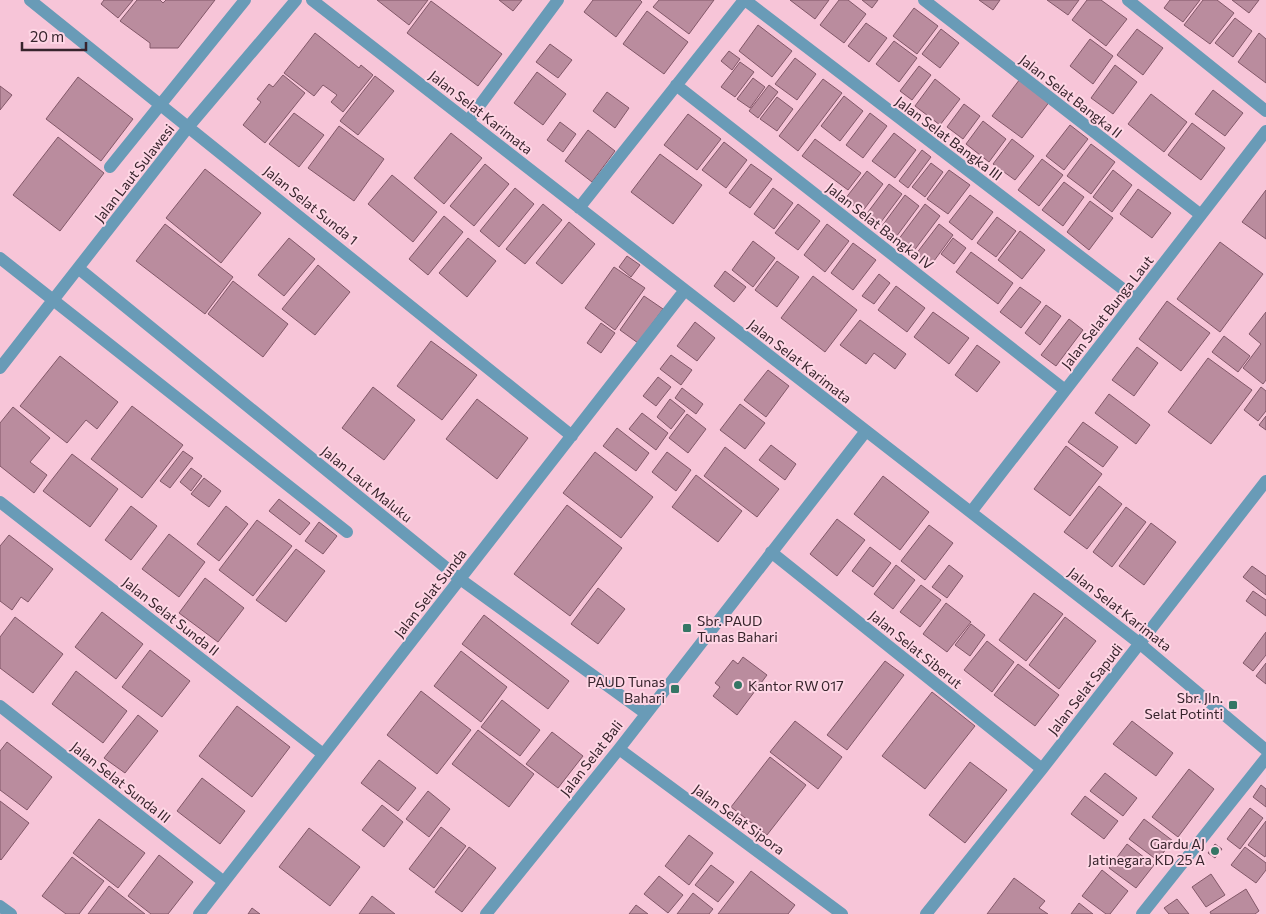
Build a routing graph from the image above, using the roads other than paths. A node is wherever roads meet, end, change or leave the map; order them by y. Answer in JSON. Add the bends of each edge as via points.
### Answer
{"nodes":[{"id":1,"x":30,"y":0,"type":"edge"},
{"id":2,"x":245,"y":0,"type":"edge"},
{"id":3,"x":296,"y":0,"type":"edge"},
{"id":4,"x":312,"y":0,"type":"edge"},
{"id":5,"x":558,"y":0,"type":"edge"},
{"id":6,"x":744,"y":0,"type":"edge"},
{"id":7,"x":924,"y":0,"type":"edge"},
{"id":8,"x":1128,"y":0,"type":"edge"},
{"id":9,"x":676,"y":85,"type":"junction"},
{"id":10,"x":161,"y":104,"type":"junction"},
{"id":11,"x":1266,"y":111,"type":"edge"},
{"id":12,"x":468,"y":121,"type":"junction"},
{"id":13,"x":189,"y":126,"type":"junction"},
{"id":14,"x":1266,"y":131,"type":"edge"},
{"id":15,"x":110,"y":167,"type":"dead end"},
{"id":16,"x":579,"y":208,"type":"junction"},
{"id":17,"x":1201,"y":215,"type":"junction"},
{"id":18,"x":0,"y":258,"type":"edge"},
{"id":19,"x":78,"y":268,"type":"junction"},
{"id":20,"x":685,"y":290,"type":"junction"},
{"id":21,"x":53,"y":299,"type":"junction"},
{"id":22,"x":1136,"y":299,"type":"junction"},
{"id":23,"x":0,"y":368,"type":"edge"},
{"id":24,"x":1065,"y":390,"type":"junction"},
{"id":25,"x":866,"y":431,"type":"junction"},
{"id":26,"x":572,"y":436,"type":"junction"},
{"id":27,"x":1266,"y":480,"type":"edge"},
{"id":28,"x":0,"y":502,"type":"edge"},
{"id":29,"x":971,"y":512,"type":"junction"},
{"id":30,"x":347,"y":532,"type":"dead end"},
{"id":31,"x":771,"y":552,"type":"junction"},
{"id":32,"x":460,"y":579,"type":"junction"},
{"id":33,"x":1140,"y":643,"type":"junction"},
{"id":34,"x":0,"y":706,"type":"edge"},
{"id":35,"x":645,"y":713,"type":"junction"},
{"id":36,"x":619,"y":749,"type":"junction"},
{"id":37,"x":1266,"y":750,"type":"edge"},
{"id":38,"x":323,"y":754,"type":"junction"},
{"id":39,"x":1266,"y":758,"type":"edge"},
{"id":40,"x":1042,"y":769,"type":"junction"},
{"id":41,"x":224,"y":882,"type":"junction"},
{"id":42,"x":0,"y":906,"type":"edge"},
{"id":43,"x":11,"y":914,"type":"edge"},
{"id":44,"x":199,"y":914,"type":"edge"},
{"id":45,"x":486,"y":914,"type":"edge"},
{"id":46,"x":842,"y":914,"type":"edge"},
{"id":47,"x":926,"y":914,"type":"edge"},
{"id":48,"x":1142,"y":914,"type":"edge"}],
"edges":[{"from":1,"to":10,"type":"street","name":"Jalan Selat Sunda 1"},
{"from":2,"to":10,"type":"street","name":"Jalan Laut Sulawesi"},
{"from":3,"to":13,"type":"street","name":"Jalan Laut Sulawesi"},
{"from":4,"to":12,"type":"street","name":"Jalan Selat Karimata"},
{"from":5,"to":12,"type":"street"},
{"from":6,"to":9,"type":"street"},
{"from":6,"to":22,"type":"street","name":"Jalan Selat Bangka III"},
{"from":7,"to":17,"type":"street","name":"Jalan Selat Bangka II"},
{"from":8,"to":11,"type":"street"},
{"from":9,"to":16,"type":"street"},
{"from":9,"to":24,"type":"street","name":"Jalan Selat Bangka IV"},
{"from":10,"to":13,"type":"street","name":"Jalan Selat Sunda 1"},
{"from":10,"to":15,"type":"street","name":"Jalan Laut Sulawesi"},
{"from":12,"to":16,"type":"street","name":"Jalan Selat Karimata"},
{"from":13,"to":19,"type":"street","name":"Jalan Laut Sulawesi"},
{"from":13,"to":26,"type":"street","name":"Jalan Selat Sunda 1"},
{"from":14,"to":17,"type":"street","name":"Jalan Selat Bunga Laut"},
{"from":16,"to":20,"type":"street","name":"Jalan Selat Karimata"},
{"from":17,"to":22,"type":"street","name":"Jalan Selat Bunga Laut"},
{"from":18,"to":21,"type":"street"},
{"from":19,"to":21,"type":"street","name":"Jalan Laut Sulawesi"},
{"from":19,"to":32,"type":"street","name":"Jalan Laut Maluku"},
{"from":20,"to":25,"type":"street","name":"Jalan Selat Karimata"},
{"from":20,"to":26,"type":"street","name":"Jalan Selat Sunda"},
{"from":21,"to":23,"type":"street","name":"Jalan Laut Sulawesi"},
{"from":21,"to":30,"type":"street"},
{"from":22,"to":24,"type":"street","name":"Jalan Selat Bunga Laut"},
{"from":24,"to":29,"type":"street","name":"Jalan Selat Bunga Laut"},
{"from":25,"to":29,"type":"street","name":"Jalan Selat Karimata"},
{"from":25,"to":31,"type":"street","name":"Jalan Selat Bali"},
{"from":26,"to":32,"type":"street","name":"Jalan Selat Sunda"},
{"from":27,"to":33,"type":"street","name":"Jalan Selat Sapudi"},
{"from":28,"to":38,"type":"street","name":"Jalan Selat Sunda II"},
{"from":29,"to":33,"type":"street","name":"Jalan Selat Karimata"},
{"from":31,"to":35,"type":"street","name":"Jalan Selat Bali"},
{"from":31,"to":40,"type":"street","name":"Jalan Selat Siberut"},
{"from":32,"to":35,"type":"street","name":"Jalan Laut Maluku"},
{"from":32,"to":38,"type":"street","name":"Jalan Selat Sunda"},
{"from":33,"to":37,"type":"street","name":"Jalan Selat Karimata"},
{"from":33,"to":40,"type":"street","name":"Jalan Selat Sapudi"},
{"from":34,"to":41,"type":"street","name":"Jalan Selat Sunda III"},
{"from":35,"to":36,"type":"street","name":"Jalan Selat Bali"},
{"from":36,"to":45,"type":"street","name":"Jalan Selat Bali"},
{"from":36,"to":46,"type":"street","name":"Jalan Selat Sipora"},
{"from":38,"to":41,"type":"street","name":"Jalan Selat Sunda"},
{"from":39,"to":48,"type":"street"},
{"from":40,"to":47,"type":"street","name":"Jalan Selat Sapudi"},
{"from":41,"to":44,"type":"street","name":"Jalan Selat Sunda"},
{"from":42,"to":43,"type":"street"}]}
